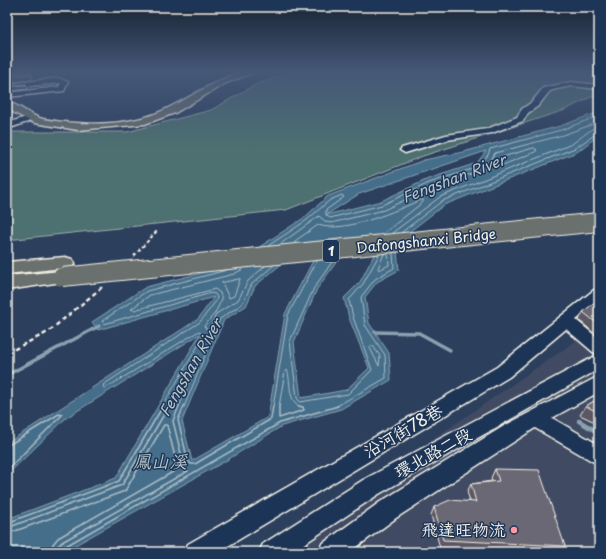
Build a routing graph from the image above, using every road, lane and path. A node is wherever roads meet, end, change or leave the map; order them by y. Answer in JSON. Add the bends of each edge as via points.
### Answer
{"nodes":[{"id":1,"x":194,"y":98,"type":"edge"},
{"id":2,"x":540,"y":98,"type":"edge"},
{"id":3,"x":7,"y":105,"type":"edge"},
{"id":4,"x":34,"y":119,"type":"junction"},
{"id":5,"x":7,"y":126,"type":"edge"},
{"id":6,"x":405,"y":150,"type":"dead end"},
{"id":7,"x":599,"y":211,"type":"edge"},
{"id":8,"x":599,"y":222,"type":"edge"},
{"id":9,"x":157,"y":231,"type":"dead end"},
{"id":10,"x":131,"y":260,"type":"dead end"},
{"id":11,"x":7,"y":268,"type":"edge"},
{"id":12,"x":63,"y":270,"type":"junction"},
{"id":13,"x":7,"y":282,"type":"edge"},
{"id":14,"x":106,"y":284,"type":"dead end"},
{"id":15,"x":599,"y":294,"type":"edge"},
{"id":16,"x":566,"y":321,"type":"junction"},
{"id":17,"x":599,"y":348,"type":"edge"},
{"id":18,"x":7,"y":353,"type":"edge"},
{"id":19,"x":599,"y":361,"type":"edge"},
{"id":20,"x":599,"y":383,"type":"edge"},
{"id":21,"x":536,"y":418,"type":"junction"},
{"id":22,"x":599,"y":456,"type":"edge"},
{"id":23,"x":196,"y":552,"type":"edge"},
{"id":24,"x":271,"y":552,"type":"edge"},
{"id":25,"x":330,"y":552,"type":"edge"}],
"edges":[{"from":1,"to":4,"type":"main road","via":[[172,111],[145,121],[78,127]]},
{"from":2,"to":6,"type":"street","via":[[520,119],[489,131],[446,138]]},
{"from":3,"to":4,"type":"main road"},
{"from":4,"to":5,"type":"street"},
{"from":7,"to":12,"type":"highway","name":"Dafongshanxi Bridge","number":"1"},
{"from":8,"to":12,"type":"highway","name":"Dafongshanxi Bridge","number":"1","bridge":true,"via":[[358,248]]},
{"from":9,"to":10,"type":"path"},
{"from":11,"to":12,"type":"highway","number":"1"},
{"from":12,"to":13,"type":"highway","number":"1"},
{"from":14,"to":18,"type":"path","via":[[48,332]]},
{"from":15,"to":16,"type":"street","name":"沿河街78巷"},
{"from":16,"to":17,"type":"street"},
{"from":16,"to":23,"type":"street","name":"沿河街78巷","via":[[503,372]]},
{"from":19,"to":24,"type":"street","name":"環北路二段","via":[[371,487]]},
{"from":20,"to":21,"type":"street","name":"環北路二段"},
{"from":21,"to":22,"type":"street"},
{"from":21,"to":25,"type":"street","name":"環北路二段","via":[[388,510]]}]}
